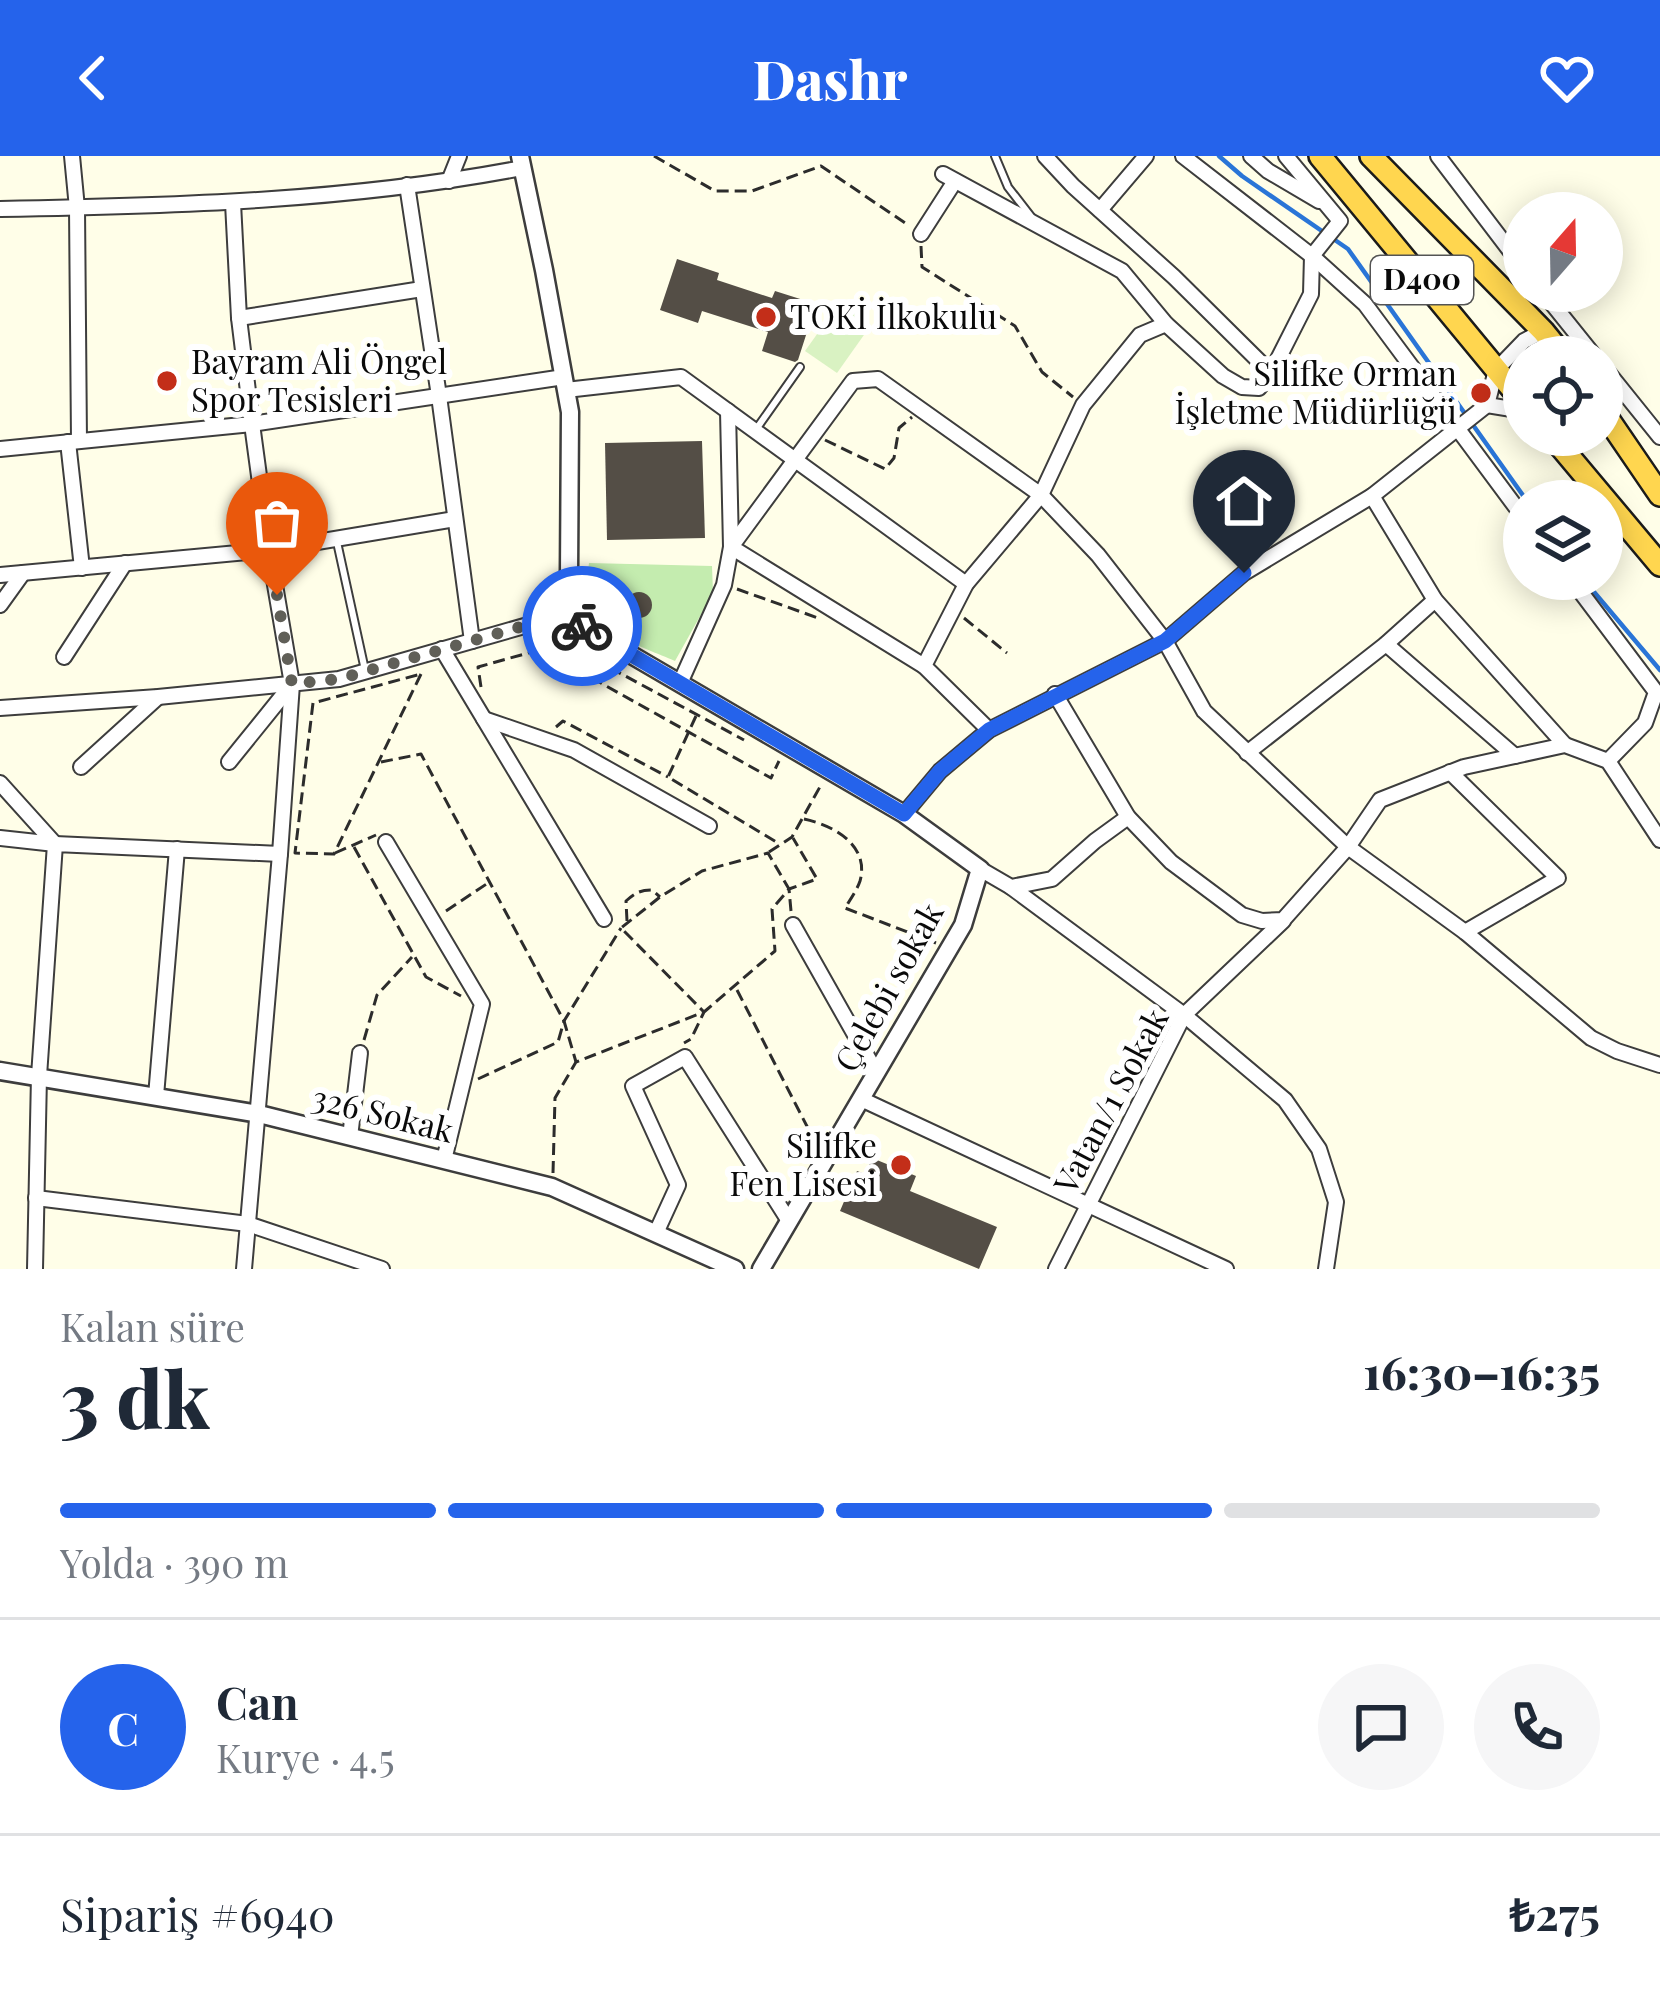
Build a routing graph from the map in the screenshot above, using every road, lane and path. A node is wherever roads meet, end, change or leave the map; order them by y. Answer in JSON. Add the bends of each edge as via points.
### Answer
{"nodes":[{"id":1,"x":72,"y":156,"type":"edge"},
{"id":2,"x":459,"y":156,"type":"edge"},
{"id":3,"x":654,"y":156,"type":"edge"},
{"id":4,"x":995,"y":156,"type":"edge"},
{"id":5,"x":1045,"y":156,"type":"edge"},
{"id":6,"x":1146,"y":156,"type":"edge"},
{"id":7,"x":1183,"y":156,"type":"edge"},
{"id":8,"x":1251,"y":156,"type":"edge"},
{"id":9,"x":1286,"y":156,"type":"edge"},
{"id":10,"x":1320,"y":156,"type":"edge"},
{"id":11,"x":1438,"y":156,"type":"edge"},
{"id":12,"x":1376,"y":158,"type":"edge"},
{"id":13,"x":521,"y":162,"type":"edge"},
{"id":14,"x":449,"y":181,"type":"junction"},
{"id":15,"x":406,"y":185,"type":"junction"},
{"id":16,"x":232,"y":203,"type":"junction"},
{"id":17,"x":1328,"y":207,"type":"junction"},
{"id":18,"x":77,"y":208,"type":"junction"},
{"id":19,"x":0,"y":209,"type":"edge"},
{"id":20,"x":1100,"y":210,"type":"junction"},
{"id":21,"x":1041,"y":228,"type":"junction"},
{"id":22,"x":921,"y":234,"type":"junction"},
{"id":23,"x":1503,"y":241,"type":"edge"},
{"id":24,"x":1312,"y":256,"type":"junction"},
{"id":25,"x":422,"y":289,"type":"junction"},
{"id":26,"x":1559,"y":312,"type":"edge"},
{"id":27,"x":239,"y":318,"type":"junction"},
{"id":28,"x":1166,"y":324,"type":"junction"},
{"id":29,"x":1543,"y":331,"type":"junction"},
{"id":30,"x":1547,"y":336,"type":"edge"},
{"id":31,"x":1578,"y":336,"type":"edge"},
{"id":32,"x":800,"y":367,"type":"dead end"},
{"id":33,"x":1496,"y":370,"type":"junction"},
{"id":34,"x":1271,"y":373,"type":"junction"},
{"id":35,"x":1503,"y":379,"type":"edge"},
{"id":36,"x":565,"y":383,"type":"junction"},
{"id":37,"x":1623,"y":391,"type":"edge"},
{"id":38,"x":439,"y":396,"type":"junction"},
{"id":39,"x":1084,"y":405,"type":"junction"},
{"id":40,"x":1503,"y":408,"type":"edge"},
{"id":41,"x":1483,"y":409,"type":"junction"},
{"id":42,"x":921,"y":410,"type":"junction"},
{"id":43,"x":728,"y":412,"type":"junction"},
{"id":44,"x":252,"y":424,"type":"junction"},
{"id":45,"x":1459,"y":426,"type":"junction"},
{"id":46,"x":755,"y":431,"type":"junction"},
{"id":47,"x":813,"y":433,"type":"junction"},
{"id":48,"x":1660,"y":436,"type":"edge"},
{"id":49,"x":1623,"y":440,"type":"edge"},
{"id":50,"x":74,"y":441,"type":"junction"},
{"id":51,"x":0,"y":449,"type":"edge"},
{"id":52,"x":1569,"y":456,"type":"edge"},
{"id":53,"x":794,"y":459,"type":"junction"},
{"id":54,"x":1503,"y":488,"type":"edge"},
{"id":55,"x":1658,"y":489,"type":"edge"},
{"id":56,"x":1040,"y":495,"type":"junction"},
{"id":57,"x":1372,"y":496,"type":"junction"},
{"id":58,"x":455,"y":519,"type":"junction"},
{"id":59,"x":336,"y":538,"type":"junction"},
{"id":60,"x":731,"y":547,"type":"junction"},
{"id":61,"x":269,"y":550,"type":"junction"},
{"id":62,"x":125,"y":563,"type":"junction"},
{"id":63,"x":1660,"y":565,"type":"edge"},
{"id":64,"x":82,"y":568,"type":"junction"},
{"id":65,"x":22,"y":573,"type":"junction"},
{"id":66,"x":0,"y":575,"type":"edge"},
{"id":67,"x":966,"y":584,"type":"junction"},
{"id":68,"x":724,"y":585,"type":"junction"},
{"id":69,"x":1435,"y":600,"type":"junction"},
{"id":70,"x":1586,"y":600,"type":"edge"},
{"id":71,"x":0,"y":605,"type":"edge"},
{"id":72,"x":953,"y":610,"type":"junction"},
{"id":73,"x":562,"y":615,"type":"junction"},
{"id":74,"x":814,"y":616,"type":"dead end"},
{"id":75,"x":472,"y":641,"type":"junction"},
{"id":76,"x":1165,"y":641,"type":"junction"},
{"id":77,"x":1386,"y":644,"type":"junction"},
{"id":78,"x":442,"y":650,"type":"junction"},
{"id":79,"x":583,"y":653,"type":"junction"},
{"id":80,"x":1007,"y":653,"type":"dead end"},
{"id":81,"x":64,"y":657,"type":"dead end"},
{"id":82,"x":924,"y":666,"type":"junction"},
{"id":83,"x":365,"y":671,"type":"junction"},
{"id":84,"x":681,"y":681,"type":"junction"},
{"id":85,"x":292,"y":684,"type":"junction"},
{"id":86,"x":482,"y":691,"type":"dead end"},
{"id":87,"x":1055,"y":694,"type":"junction"},
{"id":88,"x":158,"y":697,"type":"junction"},
{"id":89,"x":0,"y":708,"type":"edge"},
{"id":90,"x":697,"y":714,"type":"junction"},
{"id":91,"x":484,"y":719,"type":"junction"},
{"id":92,"x":989,"y":730,"type":"junction"},
{"id":93,"x":688,"y":731,"type":"junction"},
{"id":94,"x":551,"y":732,"type":"dead end"},
{"id":95,"x":749,"y":742,"type":"dead end"},
{"id":96,"x":1565,"y":745,"type":"junction"},
{"id":97,"x":1247,"y":753,"type":"junction"},
{"id":98,"x":1515,"y":756,"type":"junction"},
{"id":99,"x":780,"y":759,"type":"dead end"},
{"id":100,"x":1608,"y":761,"type":"junction"},
{"id":101,"x":230,"y":762,"type":"dead end"},
{"id":102,"x":379,"y":762,"type":"junction"},
{"id":103,"x":81,"y":767,"type":"dead end"},
{"id":104,"x":1450,"y":772,"type":"junction"},
{"id":105,"x":668,"y":777,"type":"junction"},
{"id":106,"x":823,"y":782,"type":"dead end"},
{"id":107,"x":0,"y":783,"type":"edge"},
{"id":108,"x":904,"y":814,"type":"junction"},
{"id":109,"x":803,"y":818,"type":"junction"},
{"id":110,"x":1128,"y":818,"type":"junction"},
{"id":111,"x":709,"y":826,"type":"dead end"},
{"id":112,"x":792,"y":837,"type":"junction"},
{"id":113,"x":0,"y":838,"type":"edge"},
{"id":114,"x":1660,"y":840,"type":"edge"},
{"id":115,"x":386,"y":842,"type":"dead end"},
{"id":116,"x":55,"y":844,"type":"junction"},
{"id":117,"x":781,"y":844,"type":"junction"},
{"id":118,"x":353,"y":845,"type":"dead end"},
{"id":119,"x":1348,"y":847,"type":"junction"},
{"id":120,"x":177,"y":849,"type":"junction"},
{"id":121,"x":768,"y":853,"type":"junction"},
{"id":122,"x":280,"y":854,"type":"junction"},
{"id":123,"x":980,"y":869,"type":"junction"},
{"id":124,"x":1011,"y":887,"type":"junction"},
{"id":125,"x":789,"y":889,"type":"junction"},
{"id":126,"x":660,"y":897,"type":"junction"},
{"id":127,"x":604,"y":920,"type":"dead end"},
{"id":128,"x":1283,"y":920,"type":"junction"},
{"id":129,"x":628,"y":922,"type":"junction"},
{"id":130,"x":793,"y":926,"type":"joint"},
{"id":131,"x":621,"y":928,"type":"junction"},
{"id":132,"x":1465,"y":932,"type":"junction"},
{"id":133,"x":937,"y":941,"type":"dead end"},
{"id":134,"x":413,"y":955,"type":"junction"},
{"id":135,"x":736,"y":987,"type":"junction"},
{"id":136,"x":461,"y":996,"type":"dead end"},
{"id":137,"x":704,"y":1012,"type":"junction"},
{"id":138,"x":1184,"y":1016,"type":"junction"},
{"id":139,"x":564,"y":1021,"type":"junction"},
{"id":140,"x":674,"y":1049,"type":"dead end"},
{"id":141,"x":360,"y":1053,"type":"joint"},
{"id":142,"x":576,"y":1062,"type":"junction"},
{"id":143,"x":1660,"y":1065,"type":"edge"},
{"id":144,"x":0,"y":1071,"type":"edge"},
{"id":145,"x":876,"y":1072,"type":"junction"},
{"id":146,"x":39,"y":1076,"type":"junction"},
{"id":147,"x":473,"y":1082,"type":"dead end"},
{"id":148,"x":156,"y":1096,"type":"junction"},
{"id":149,"x":861,"y":1099,"type":"junction"},
{"id":150,"x":259,"y":1114,"type":"junction"},
{"id":151,"x":350,"y":1137,"type":"junction"},
{"id":152,"x":813,"y":1138,"type":"dead end"},
{"id":153,"x":444,"y":1160,"type":"junction"},
{"id":154,"x":552,"y":1187,"type":"junction"},
{"id":155,"x":36,"y":1198,"type":"junction"},
{"id":156,"x":1087,"y":1204,"type":"junction"},
{"id":157,"x":789,"y":1221,"type":"junction"},
{"id":158,"x":248,"y":1224,"type":"junction"},
{"id":159,"x":656,"y":1233,"type":"junction"},
{"id":160,"x":35,"y":1269,"type":"edge"},
{"id":161,"x":244,"y":1269,"type":"edge"},
{"id":162,"x":382,"y":1269,"type":"edge"},
{"id":163,"x":735,"y":1269,"type":"edge"},
{"id":164,"x":760,"y":1269,"type":"edge"},
{"id":165,"x":1056,"y":1269,"type":"edge"},
{"id":166,"x":1226,"y":1269,"type":"edge"},
{"id":167,"x":1325,"y":1269,"type":"edge"}],
"edges":[{"from":1,"to":18,"type":"street"},
{"from":2,"to":14,"type":"street"},
{"from":3,"to":22,"type":"path","via":[[715,190],[752,190],[821,166]]},
{"from":4,"to":21,"type":"lane"},
{"from":5,"to":20,"type":"street"},
{"from":6,"to":20,"type":"street"},
{"from":7,"to":24,"type":"street"},
{"from":8,"to":17,"type":"street"},
{"from":9,"to":17,"type":"street"},
{"from":10,"to":33,"type":"highway","number":"D400"},
{"from":11,"to":23,"type":"street"},
{"from":12,"to":29,"type":"highway","number":"D400"},
{"from":13,"to":14,"type":"street"},
{"from":13,"to":36,"type":"street"},
{"from":14,"to":15,"type":"street"},
{"from":15,"to":16,"type":"street"},
{"from":15,"to":25,"type":"street"},
{"from":16,"to":18,"type":"street"},
{"from":16,"to":27,"type":"street"},
{"from":17,"to":24,"type":"street","via":[[1340,221]]},
{"from":18,"to":19,"type":"street"},
{"from":18,"to":50,"type":"street"},
{"from":20,"to":34,"type":"street"},
{"from":21,"to":22,"type":"street","via":[[949,177]]},
{"from":21,"to":28,"type":"street","via":[[1122,271]]},
{"from":22,"to":39,"type":"path","via":[[922,268],[1015,326],[1042,373]]},
{"from":24,"to":34,"type":"street","via":[[1311,294]]},
{"from":24,"to":45,"type":"street","via":[[1365,304]]},
{"from":25,"to":27,"type":"street"},
{"from":25,"to":38,"type":"street"},
{"from":26,"to":31,"type":"street"},
{"from":27,"to":44,"type":"street"},
{"from":28,"to":34,"type":"street","via":[[1242,387],[1259,388]]},
{"from":28,"to":39,"type":"street","via":[[1140,334]]},
{"from":29,"to":30,"type":"highway","number":"D400"},
{"from":29,"to":33,"type":"street"},
{"from":32,"to":46,"type":"lane"},
{"from":33,"to":35,"type":"highway","number":"D400"},
{"from":33,"to":41,"type":"street"},
{"from":36,"to":38,"type":"street"},
{"from":36,"to":43,"type":"street","via":[[681,377]]},
{"from":36,"to":73,"type":"street","via":[[569,576]]},
{"from":37,"to":48,"type":"street"},
{"from":38,"to":44,"type":"street"},
{"from":38,"to":58,"type":"street"},
{"from":39,"to":56,"type":"street"},
{"from":40,"to":41,"type":"street"},
{"from":41,"to":45,"type":"street"},
{"from":42,"to":47,"type":"street","via":[[878,379],[854,381]]},
{"from":42,"to":47,"type":"path","via":[[899,428],[885,470]]},
{"from":42,"to":56,"type":"street"},
{"from":43,"to":46,"type":"street"},
{"from":43,"to":60,"type":"street"},
{"from":44,"to":50,"type":"street"},
{"from":44,"to":61,"type":"street"},
{"from":45,"to":54,"type":"street"},
{"from":45,"to":57,"type":"street"},
{"from":46,"to":53,"type":"street"},
{"from":47,"to":53,"type":"street"},
{"from":49,"to":55,"type":"highway"},
{"from":50,"to":51,"type":"street"},
{"from":50,"to":64,"type":"street"},
{"from":52,"to":63,"type":"highway"},
{"from":53,"to":60,"type":"street"},
{"from":53,"to":67,"type":"street"},
{"from":56,"to":67,"type":"street"},
{"from":56,"to":76,"type":"street"},
{"from":57,"to":69,"type":"street"},
{"from":57,"to":76,"type":"street","via":[[1244,573]]},
{"from":58,"to":59,"type":"street"},
{"from":58,"to":75,"type":"street"},
{"from":59,"to":61,"type":"street"},
{"from":59,"to":83,"type":"lane"},
{"from":60,"to":68,"type":"street"},
{"from":60,"to":82,"type":"street"},
{"from":61,"to":62,"type":"street"},
{"from":61,"to":85,"type":"street"},
{"from":62,"to":64,"type":"street"},
{"from":62,"to":81,"type":"street"},
{"from":64,"to":65,"type":"street"},
{"from":65,"to":66,"type":"street"},
{"from":65,"to":71,"type":"street"},
{"from":67,"to":72,"type":"street"},
{"from":68,"to":74,"type":"path"},
{"from":68,"to":84,"type":"street"},
{"from":69,"to":77,"type":"street"},
{"from":69,"to":96,"type":"street"},
{"from":70,"to":100,"type":"street","via":[[1656,692],[1645,723]]},
{"from":72,"to":80,"type":"path"},
{"from":72,"to":82,"type":"street"},
{"from":73,"to":75,"type":"street"},
{"from":73,"to":84,"type":"street"},
{"from":75,"to":78,"type":"street"},
{"from":76,"to":87,"type":"street"},
{"from":76,"to":97,"type":"street","via":[[1204,711]]},
{"from":77,"to":97,"type":"street"},
{"from":77,"to":98,"type":"street"},
{"from":78,"to":83,"type":"street"},
{"from":78,"to":91,"type":"street"},
{"from":79,"to":86,"type":"path","via":[[564,643],[478,667]]},
{"from":79,"to":90,"type":"path"},
{"from":79,"to":93,"type":"path","via":[[574,668]]},
{"from":82,"to":92,"type":"street"},
{"from":83,"to":85,"type":"street"},
{"from":84,"to":108,"type":"street"},
{"from":85,"to":88,"type":"street"},
{"from":85,"to":101,"type":"street"},
{"from":85,"to":122,"type":"street"},
{"from":87,"to":92,"type":"street"},
{"from":87,"to":110,"type":"street"},
{"from":88,"to":89,"type":"street"},
{"from":88,"to":103,"type":"street"},
{"from":90,"to":93,"type":"path"},
{"from":90,"to":95,"type":"path"},
{"from":91,"to":111,"type":"street","via":[[574,750]]},
{"from":91,"to":127,"type":"street"},
{"from":92,"to":108,"type":"street"},
{"from":93,"to":99,"type":"path","via":[[771,778]]},
{"from":93,"to":105,"type":"path"},
{"from":94,"to":105,"type":"path","via":[[562,721]]},
{"from":96,"to":98,"type":"street","name":"Vatan/1 Sokak"},
{"from":96,"to":100,"type":"street"},
{"from":97,"to":119,"type":"street"},
{"from":98,"to":104,"type":"street","name":"Vatan/1 Sokak"},
{"from":100,"to":114,"type":"street"},
{"from":102,"to":102,"type":"path","via":[[421,674],[313,703],[295,853],[334,854]]},
{"from":102,"to":139,"type":"path","via":[[421,754]]},
{"from":104,"to":119,"type":"street","name":"Vatan/1 Sokak","via":[[1380,800]]},
{"from":104,"to":132,"type":"street","via":[[1558,878]]},
{"from":105,"to":117,"type":"path"},
{"from":106,"to":109,"type":"path"},
{"from":107,"to":116,"type":"street"},
{"from":108,"to":123,"type":"street"},
{"from":109,"to":112,"type":"path"},
{"from":109,"to":133,"type":"path","via":[[855,847],[860,882],[845,908]]},
{"from":110,"to":124,"type":"street","via":[[1052,879]]},
{"from":110,"to":128,"type":"street","via":[[1242,915]]},
{"from":112,"to":117,"type":"path"},
{"from":112,"to":125,"type":"path","via":[[817,879]]},
{"from":113,"to":116,"type":"street"},
{"from":115,"to":153,"type":"street","via":[[482,1004]]},
{"from":116,"to":120,"type":"street"},
{"from":116,"to":146,"type":"street"},
{"from":117,"to":121,"type":"path"},
{"from":118,"to":134,"type":"path"},
{"from":119,"to":128,"type":"street","name":"Vatan/1 Sokak"},
{"from":119,"to":132,"type":"street"},
{"from":120,"to":122,"type":"street"},
{"from":120,"to":148,"type":"street"},
{"from":121,"to":125,"type":"path"},
{"from":121,"to":126,"type":"path","via":[[703,871]]},
{"from":122,"to":150,"type":"street"},
{"from":123,"to":124,"type":"street"},
{"from":123,"to":145,"type":"street","name":"Çelebi sokak","via":[[963,925]]},
{"from":124,"to":138,"type":"street"},
{"from":125,"to":130,"type":"path"},
{"from":125,"to":135,"type":"path","via":[[772,909],[775,951]]},
{"from":126,"to":129,"type":"path"},
{"from":126,"to":129,"type":"path","via":[[652,890],[632,895]]},
{"from":128,"to":138,"type":"street","name":"Vatan/1 Sokak"},
{"from":129,"to":131,"type":"path"},
{"from":130,"to":145,"type":"street"},
{"from":131,"to":137,"type":"path"},
{"from":131,"to":139,"type":"path"},
{"from":132,"to":143,"type":"street","via":[[1592,1038]]},
{"from":134,"to":136,"type":"path","via":[[426,977]]},
{"from":134,"to":141,"type":"path","via":[[377,995]]},
{"from":135,"to":137,"type":"path"},
{"from":135,"to":152,"type":"path"},
{"from":137,"to":140,"type":"path","via":[[692,1039]]},
{"from":137,"to":142,"type":"path"},
{"from":138,"to":156,"type":"street","name":"Vatan/1 Sokak"},
{"from":138,"to":167,"type":"street","via":[[1286,1100],[1318,1149],[1336,1202]]},
{"from":139,"to":142,"type":"path"},
{"from":139,"to":147,"type":"path","via":[[558,1042]]},
{"from":141,"to":151,"type":"street"},
{"from":142,"to":154,"type":"path","via":[[555,1098]]},
{"from":144,"to":146,"type":"street","name":"326 Sokak"},
{"from":145,"to":149,"type":"street","name":"Çelebi sokak"},
{"from":146,"to":148,"type":"street","name":"326 Sokak"},
{"from":146,"to":155,"type":"street"},
{"from":148,"to":150,"type":"street","name":"326 Sokak"},
{"from":149,"to":156,"type":"street"},
{"from":149,"to":157,"type":"street","name":"Çelebi sokak"},
{"from":150,"to":151,"type":"street","name":"326 Sokak"},
{"from":150,"to":158,"type":"street"},
{"from":151,"to":153,"type":"street","name":"326 Sokak"},
{"from":153,"to":154,"type":"street","name":"326 Sokak"},
{"from":154,"to":159,"type":"street","name":"326 Sokak"},
{"from":155,"to":158,"type":"street"},
{"from":155,"to":160,"type":"street"},
{"from":156,"to":165,"type":"street","name":"Vatan/1 Sokak"},
{"from":156,"to":166,"type":"street"},
{"from":157,"to":159,"type":"street","via":[[685,1057],[633,1085],[678,1185]]},
{"from":157,"to":164,"type":"street","name":"Çelebi sokak"},
{"from":158,"to":161,"type":"street"},
{"from":158,"to":162,"type":"street"},
{"from":159,"to":163,"type":"street","name":"326 Sokak"}]}
